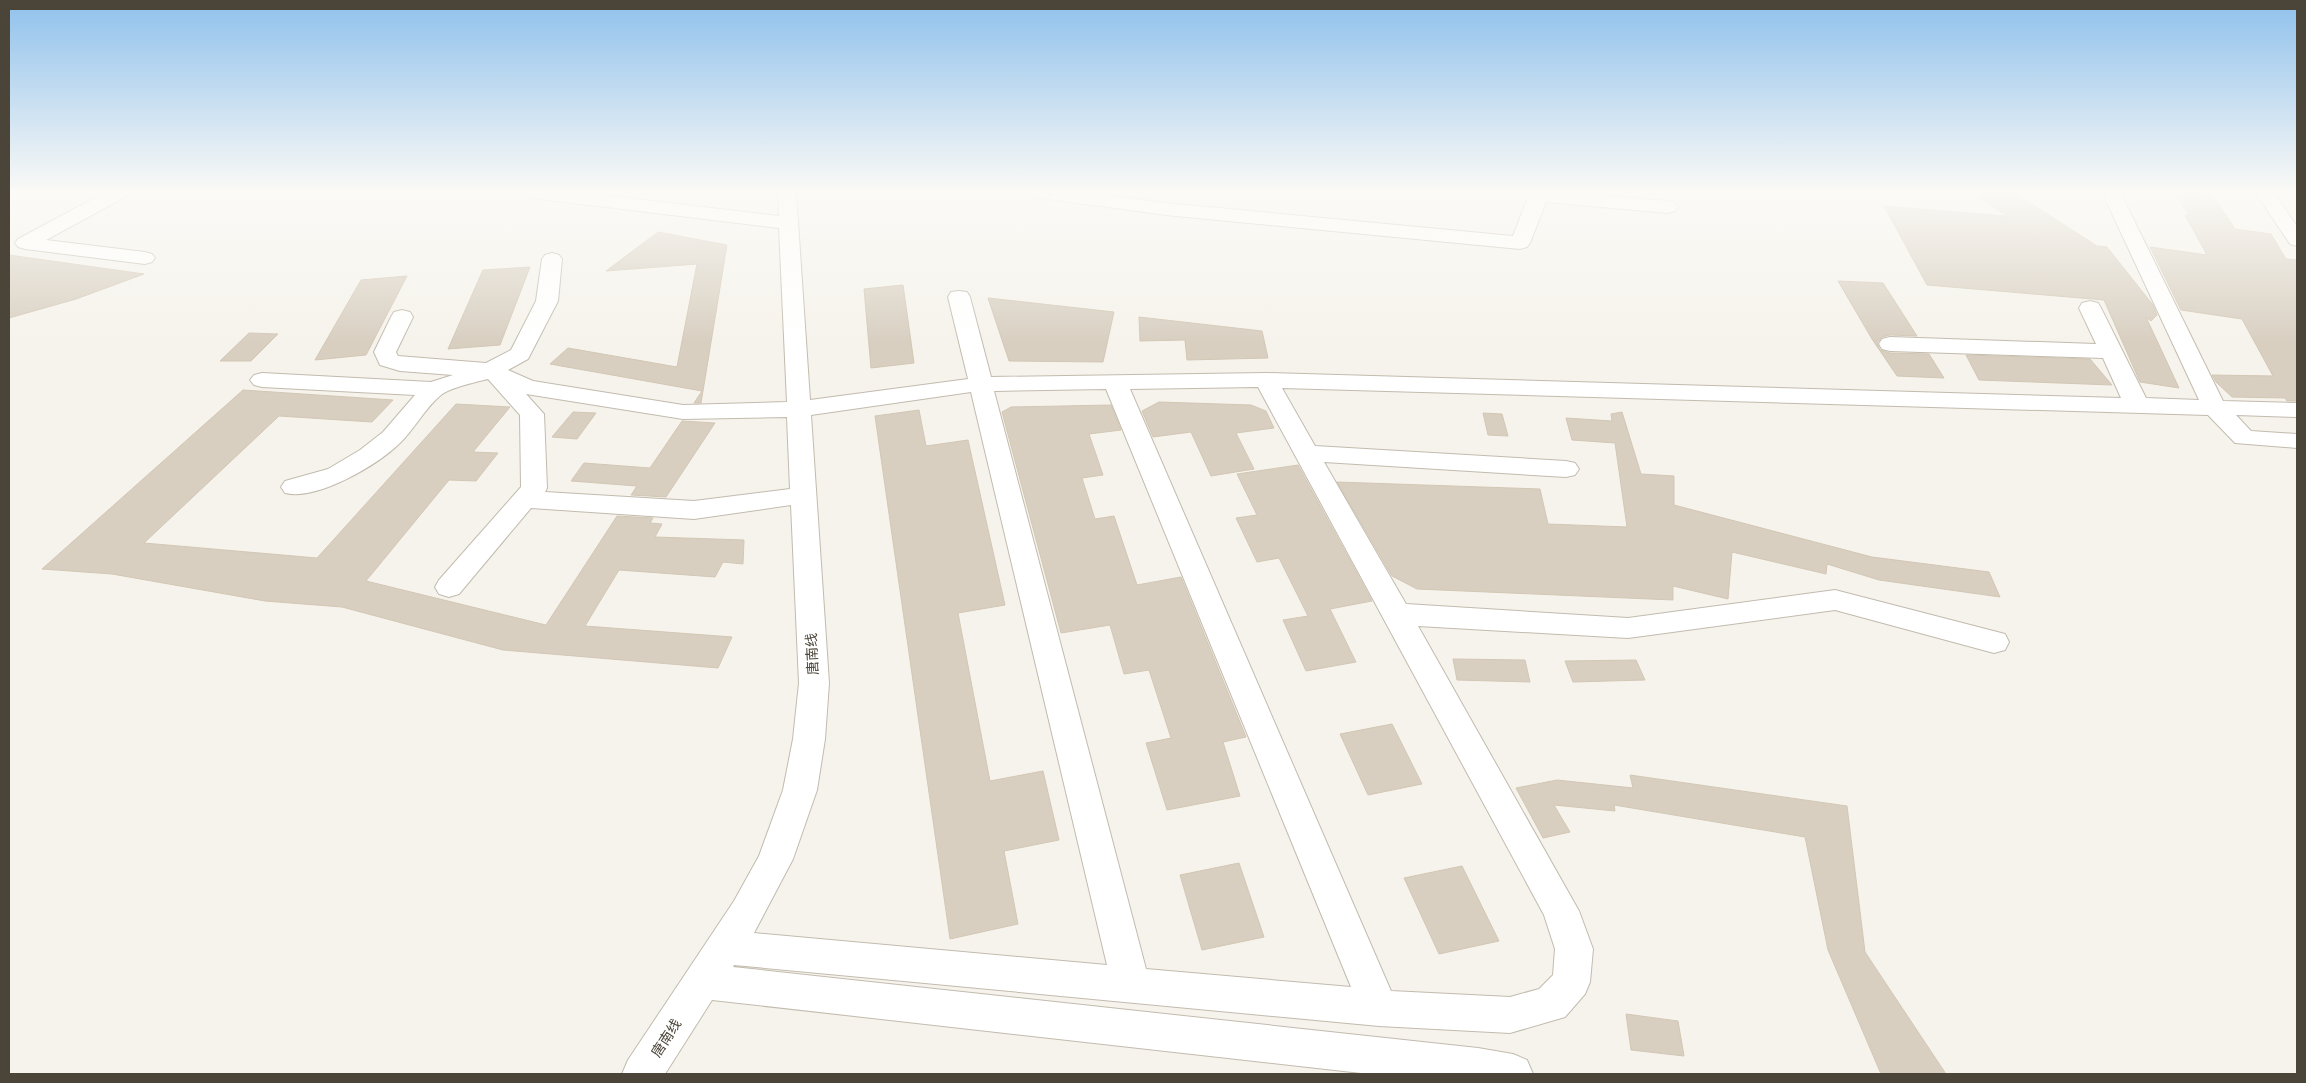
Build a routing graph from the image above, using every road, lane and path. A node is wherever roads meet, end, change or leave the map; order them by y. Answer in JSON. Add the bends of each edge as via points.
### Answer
{"nodes":[{"id":1,"x":27,"y":243,"type":"edge"},
{"id":2,"x":790,"y":243,"type":"edge"},
{"id":3,"x":2135,"y":243,"type":"edge"},
{"id":4,"x":145,"y":258,"type":"dead end"},
{"id":5,"x":552,"y":259,"type":"dead end"},
{"id":6,"x":959,"y":297,"type":"dead end"},
{"id":7,"x":2090,"y":308,"type":"dead end"},
{"id":8,"x":402,"y":317,"type":"dead end"},
{"id":9,"x":1890,"y":344,"type":"dead end"},
{"id":10,"x":2111,"y":351,"type":"junction"},
{"id":11,"x":490,"y":370,"type":"junction"},
{"id":12,"x":262,"y":380,"type":"dead end"},
{"id":13,"x":1266,"y":380,"type":"junction"},
{"id":14,"x":1115,"y":382,"type":"junction"},
{"id":15,"x":981,"y":384,"type":"junction"},
{"id":16,"x":433,"y":389,"type":"junction"},
{"id":17,"x":2137,"y":405,"type":"junction"},
{"id":18,"x":2214,"y":407,"type":"junction"},
{"id":19,"x":799,"y":408,"type":"junction"},
{"id":20,"x":2297,"y":410,"type":"edge"},
{"id":21,"x":2297,"y":441,"type":"edge"},
{"id":22,"x":1307,"y":454,"type":"junction"},
{"id":23,"x":1566,"y":469,"type":"dead end"},
{"id":24,"x":294,"y":488,"type":"dead end"},
{"id":25,"x":804,"y":495,"type":"junction"},
{"id":26,"x":525,"y":499,"type":"junction"},
{"id":27,"x":449,"y":587,"type":"dead end"},
{"id":28,"x":1396,"y":614,"type":"junction"},
{"id":29,"x":1994,"y":642,"type":"dead end"},
{"id":30,"x":726,"y":947,"type":"junction"},
{"id":31,"x":703,"y":981,"type":"junction"},
{"id":32,"x":1131,"y":984,"type":"junction"},
{"id":33,"x":1379,"y":1008,"type":"junction"},
{"id":34,"x":642,"y":1074,"type":"edge"},
{"id":35,"x":1513,"y":1074,"type":"edge"}],
"edges":[{"from":1,"to":4,"type":"street"},
{"from":2,"to":19,"type":"street","name":"唐南线"},
{"from":3,"to":18,"type":"street"},
{"from":5,"to":11,"type":"street","via":[[547,301],[520,354]]},
{"from":6,"to":15,"type":"street"},
{"from":7,"to":10,"type":"street"},
{"from":8,"to":11,"type":"street","via":[[385,352],[388,360],[400,364]]},
{"from":9,"to":10,"type":"street"},
{"from":10,"to":17,"type":"street"},
{"from":11,"to":16,"type":"street"},
{"from":11,"to":19,"type":"street","via":[[527,387],[683,412]]},
{"from":11,"to":26,"type":"street","via":[[532,414],[534,488]]},
{"from":12,"to":16,"type":"street"},
{"from":13,"to":14,"type":"street"},
{"from":13,"to":17,"type":"street"},
{"from":13,"to":22,"type":"street"},
{"from":14,"to":15,"type":"street"},
{"from":14,"to":33,"type":"street"},
{"from":15,"to":19,"type":"street"},
{"from":15,"to":32,"type":"street"},
{"from":16,"to":24,"type":"street","via":[[392,436],[369,455],[337,474]]},
{"from":17,"to":18,"type":"street"},
{"from":18,"to":20,"type":"street"},
{"from":18,"to":21,"type":"street","via":[[2244,438]]},
{"from":19,"to":25,"type":"street","name":"唐南线"},
{"from":22,"to":23,"type":"street"},
{"from":22,"to":28,"type":"street"},
{"from":25,"to":26,"type":"street","via":[[694,510]]},
{"from":25,"to":30,"type":"street","name":"唐南线","via":[[814,683],[809,739],[800,790],[775,859]]},
{"from":26,"to":27,"type":"street"},
{"from":28,"to":29,"type":"street","via":[[1628,628],[1835,600]]},
{"from":28,"to":33,"type":"street","via":[[1561,911],[1574,949],[1571,982],[1551,1004],[1510,1015]]},
{"from":30,"to":31,"type":"street","name":"唐南线"},
{"from":30,"to":32,"type":"street"},
{"from":31,"to":34,"type":"street","name":"唐南线"},
{"from":31,"to":35,"type":"street","via":[[1478,1067]]},
{"from":32,"to":33,"type":"street"}]}
